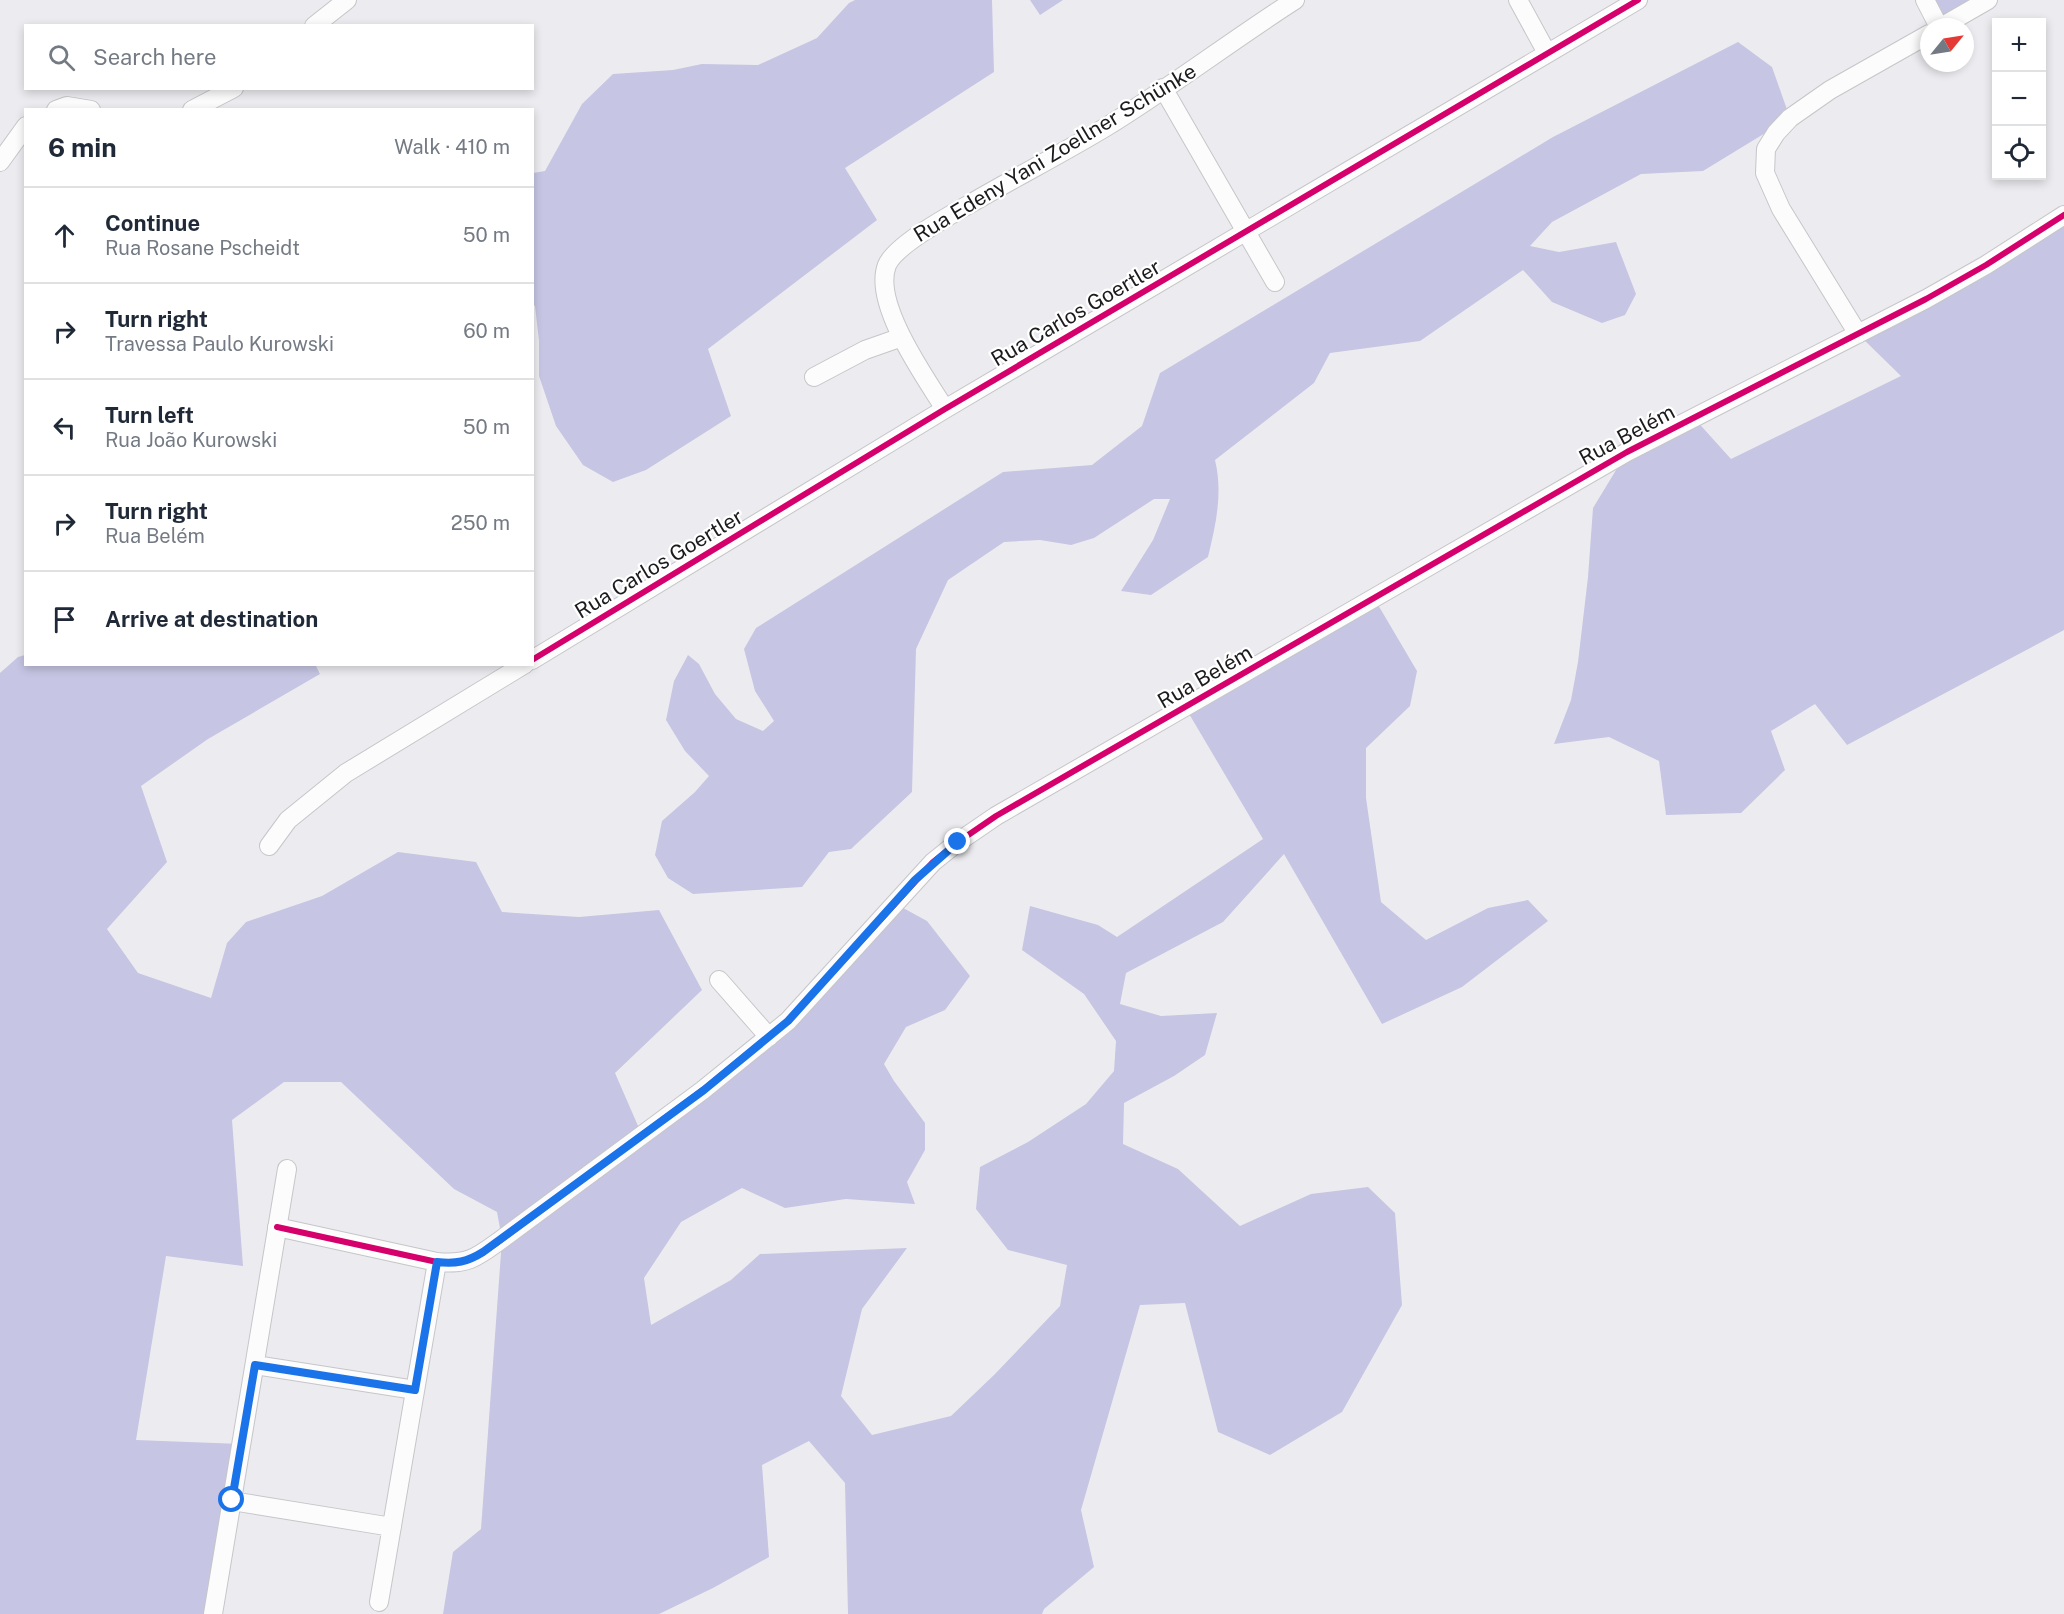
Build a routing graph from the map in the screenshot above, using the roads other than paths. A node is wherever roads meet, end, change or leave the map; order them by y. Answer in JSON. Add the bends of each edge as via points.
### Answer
{"nodes":[{"id":1,"x":348,"y":0,"type":"edge"},
{"id":2,"x":1295,"y":0,"type":"edge"},
{"id":3,"x":1518,"y":0,"type":"edge"},
{"id":4,"x":1638,"y":0,"type":"edge"},
{"id":5,"x":1925,"y":0,"type":"edge"},
{"id":6,"x":1988,"y":0,"type":"edge"},
{"id":7,"x":1935,"y":18,"type":"edge"},
{"id":8,"x":1956,"y":18,"type":"edge"},
{"id":9,"x":317,"y":24,"type":"edge"},
{"id":10,"x":1920,"y":39,"type":"edge"},
{"id":11,"x":1548,"y":52,"type":"junction"},
{"id":12,"x":1163,"y":88,"type":"junction"},
{"id":13,"x":230,"y":90,"type":"edge"},
{"id":14,"x":62,"y":108,"type":"edge"},
{"id":15,"x":79,"y":108,"type":"edge"},
{"id":16,"x":196,"y":108,"type":"edge"},
{"id":17,"x":24,"y":129,"type":"edge"},
{"id":18,"x":0,"y":162,"type":"edge"},
{"id":19,"x":2064,"y":215,"type":"edge"},
{"id":20,"x":1247,"y":232,"type":"junction"},
{"id":21,"x":1275,"y":282,"type":"dead end"},
{"id":22,"x":1858,"y":334,"type":"junction"},
{"id":23,"x":902,"y":337,"type":"junction"},
{"id":24,"x":814,"y":376,"type":"dead end"},
{"id":25,"x":945,"y":409,"type":"junction"},
{"id":26,"x":534,"y":659,"type":"edge"},
{"id":27,"x":522,"y":666,"type":"edge"},
{"id":28,"x":269,"y":846,"type":"dead end"},
{"id":29,"x":719,"y":980,"type":"dead end"},
{"id":30,"x":769,"y":1037,"type":"junction"},
{"id":31,"x":287,"y":1169,"type":"dead end"},
{"id":32,"x":278,"y":1227,"type":"junction"},
{"id":33,"x":437,"y":1262,"type":"junction"},
{"id":34,"x":255,"y":1365,"type":"junction"},
{"id":35,"x":415,"y":1390,"type":"junction"},
{"id":36,"x":232,"y":1500,"type":"junction"},
{"id":37,"x":392,"y":1527,"type":"junction"},
{"id":38,"x":379,"y":1602,"type":"dead end"},
{"id":39,"x":213,"y":1614,"type":"edge"}],
"edges":[{"from":1,"to":9,"type":"street"},
{"from":2,"to":12,"type":"street","name":"Rua Edeny Yani Zoellner Schünke"},
{"from":3,"to":11,"type":"street"},
{"from":4,"to":11,"type":"street","name":"Rua Carlos Goertler"},
{"from":5,"to":7,"type":"street"},
{"from":6,"to":8,"type":"street"},
{"from":10,"to":22,"type":"street","via":[[1830,90],[1790,118],[1766,149],[1765,172],[1781,209]]},
{"from":11,"to":20,"type":"street","name":"Rua Carlos Goertler"},
{"from":12,"to":20,"type":"street"},
{"from":12,"to":23,"type":"street","name":"Rua Edeny Yani Zoellner Schünke","via":[[1107,126],[896,252],[888,263],[885,284]]},
{"from":13,"to":16,"type":"street"},
{"from":14,"to":15,"type":"street"},
{"from":17,"to":18,"type":"street"},
{"from":19,"to":22,"type":"street","name":"Rua Belém","via":[[1986,265]]},
{"from":20,"to":21,"type":"street"},
{"from":20,"to":25,"type":"street","name":"Rua Carlos Goertler"},
{"from":22,"to":30,"type":"street","name":"Rua Belém","via":[[1627,452],[996,816],[933,862],[806,1002]]},
{"from":23,"to":24,"type":"street","via":[[865,350]]},
{"from":23,"to":25,"type":"street"},
{"from":25,"to":26,"type":"street","name":"Rua Carlos Goertler"},
{"from":27,"to":28,"type":"street","via":[[346,773],[288,820]]},
{"from":29,"to":30,"type":"street"},
{"from":30,"to":33,"type":"street","name":"Rua Belém","via":[[704,1090],[483,1252],[467,1262]]},
{"from":31,"to":32,"type":"street"},
{"from":32,"to":33,"type":"street","name":"Rua Belém"},
{"from":32,"to":34,"type":"street"},
{"from":33,"to":35,"type":"street"},
{"from":34,"to":35,"type":"street"},
{"from":34,"to":36,"type":"street"},
{"from":35,"to":37,"type":"street"},
{"from":36,"to":37,"type":"street"},
{"from":36,"to":39,"type":"street"},
{"from":37,"to":38,"type":"street"}]}
